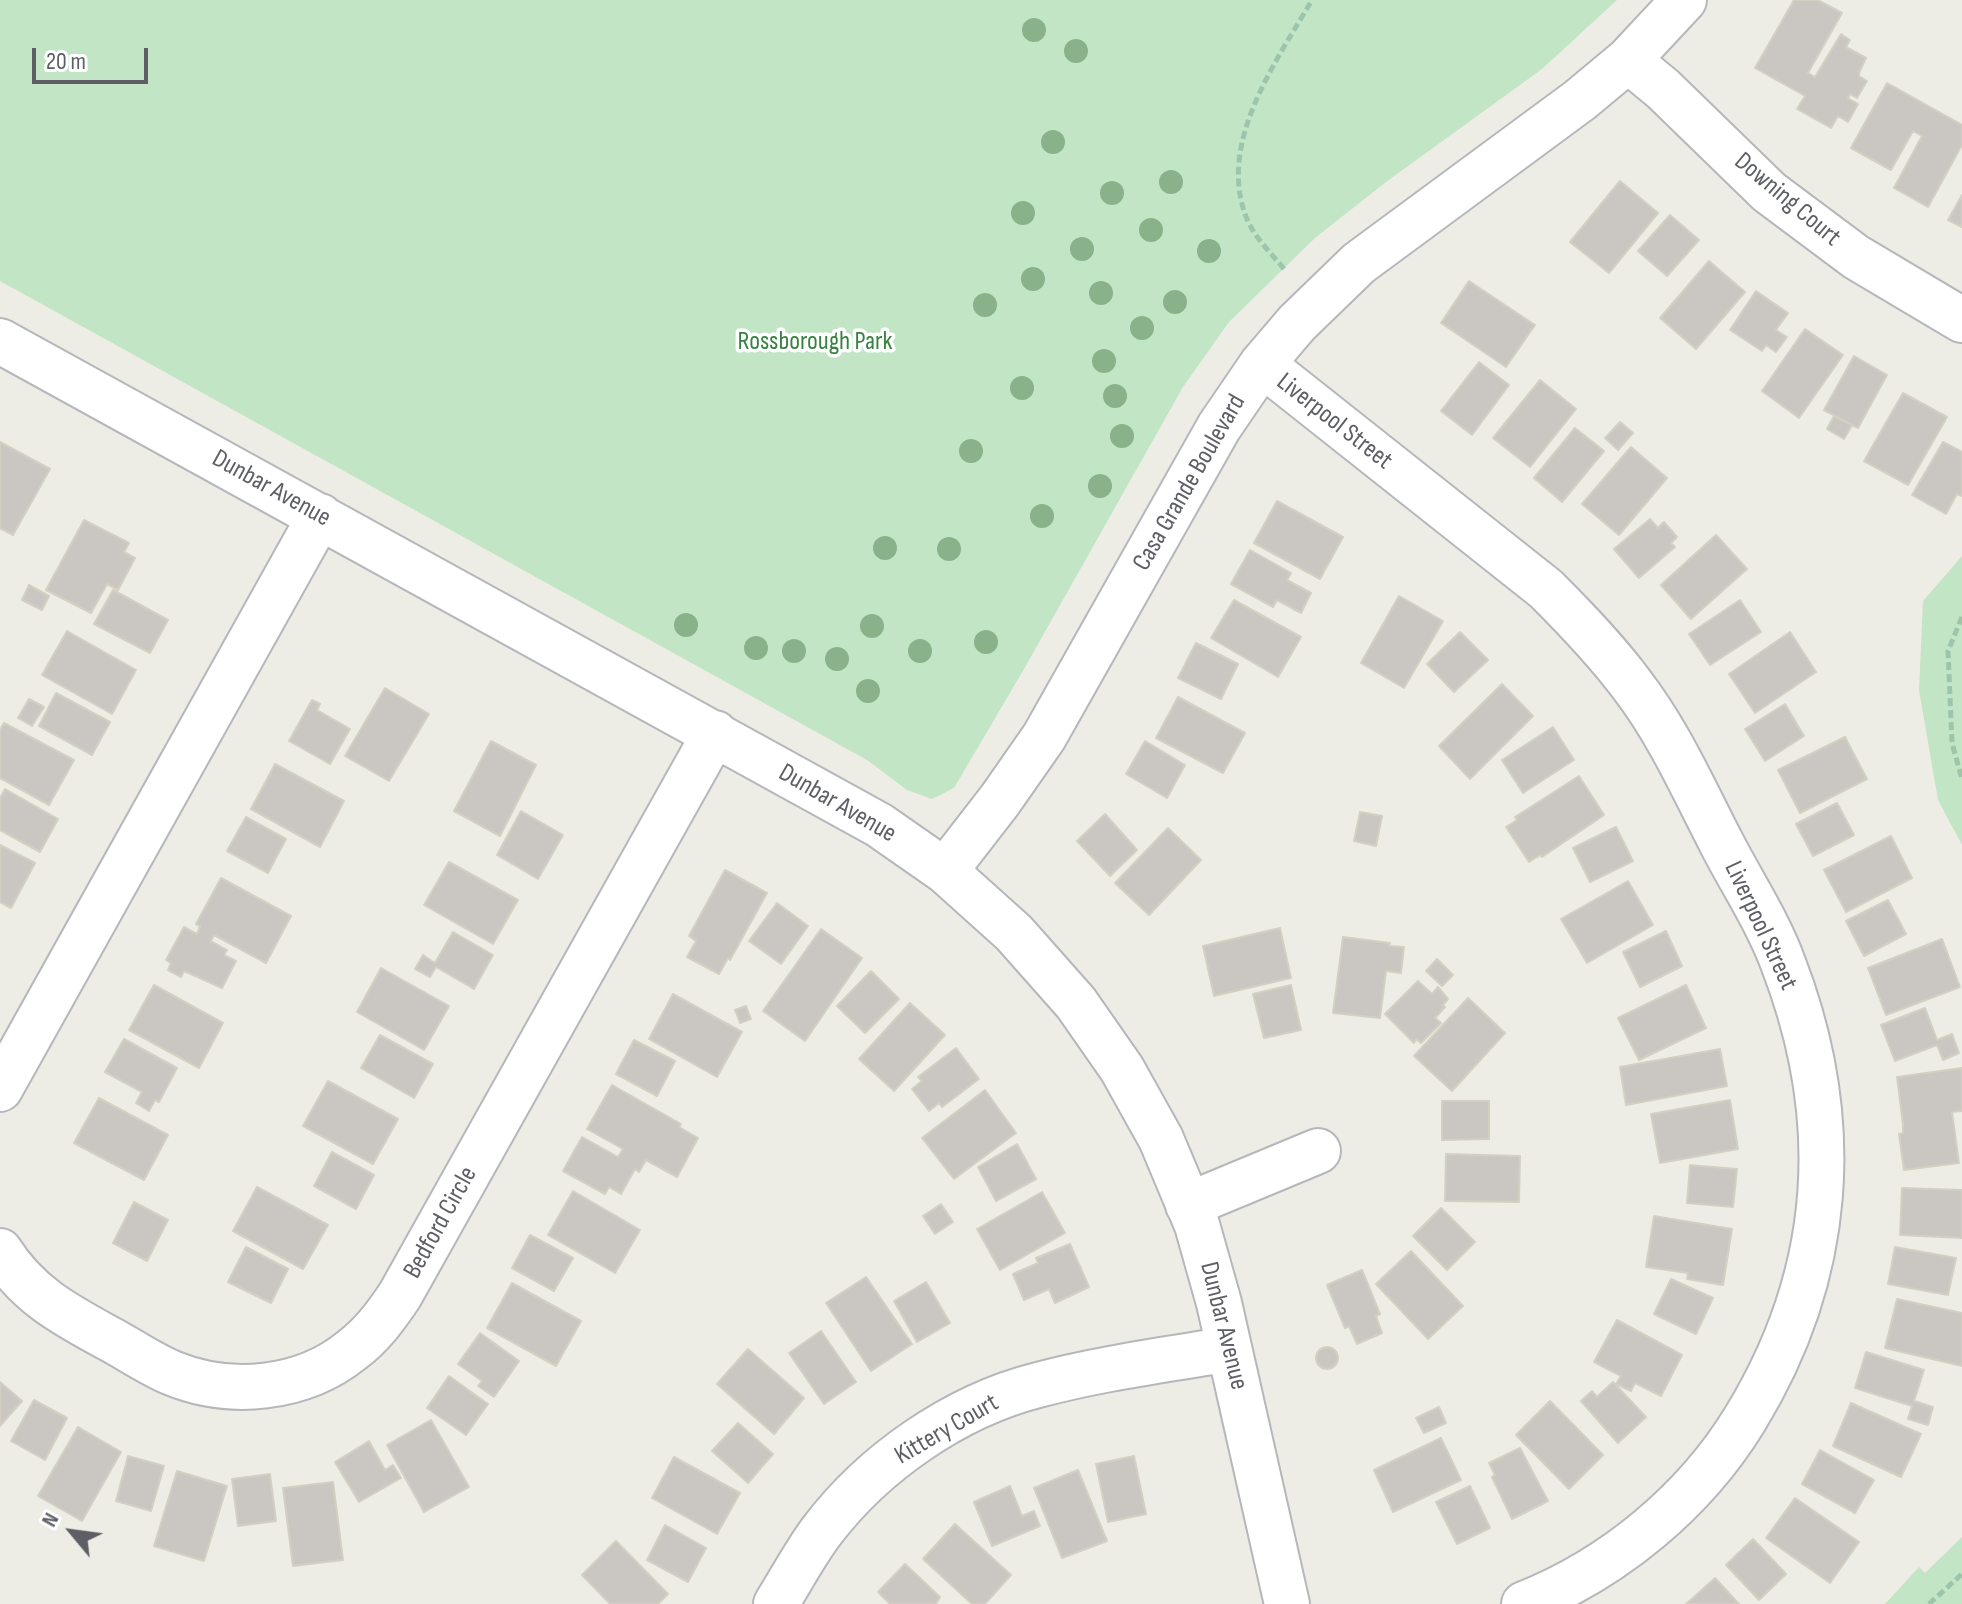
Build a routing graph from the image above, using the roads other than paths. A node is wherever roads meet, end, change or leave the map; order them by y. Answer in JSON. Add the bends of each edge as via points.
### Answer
{"nodes":[{"id":1,"x":1684,"y":0,"type":"edge"},
{"id":2,"x":1628,"y":60,"type":"junction"},
{"id":3,"x":1962,"y":320,"type":"edge"},
{"id":4,"x":0,"y":341,"type":"edge"},
{"id":5,"x":1262,"y":364,"type":"junction"},
{"id":6,"x":320,"y":516,"type":"junction"},
{"id":7,"x":715,"y":733,"type":"junction"},
{"id":8,"x":945,"y":871,"type":"junction"},
{"id":9,"x":0,"y":1089,"type":"edge"},
{"id":10,"x":1318,"y":1151,"type":"dead end"},
{"id":11,"x":1188,"y":1205,"type":"junction"},
{"id":12,"x":0,"y":1251,"type":"edge"},
{"id":13,"x":1229,"y":1349,"type":"junction"},
{"id":14,"x":776,"y":1604,"type":"edge"},
{"id":15,"x":1287,"y":1604,"type":"edge"},
{"id":16,"x":1524,"y":1604,"type":"edge"}],
"edges":[{"from":1,"to":2,"type":"street","name":"Casa Grande Boulevard"},
{"from":2,"to":3,"type":"street","name":"Downing Court","via":[[1769,192],[1856,257]]},
{"from":2,"to":5,"type":"street","name":"Casa Grande Boulevard","via":[[1359,263]]},
{"from":4,"to":6,"type":"street","name":"Dunbar Avenue"},
{"from":5,"to":8,"type":"street","name":"Casa Grande Boulevard","via":[[1219,427],[1044,737]]},
{"from":5,"to":16,"type":"street","name":"Liverpool Street","via":[[1546,589],[1633,686],[1665,734],[1783,961],[1806,1035],[1820,1111],[1823,1176],[1813,1253],[1792,1328],[1767,1383],[1708,1470],[1659,1520],[1611,1559]]},
{"from":6,"to":7,"type":"street","name":"Dunbar Avenue"},
{"from":6,"to":9,"type":"street"},
{"from":7,"to":8,"type":"street","name":"Dunbar Avenue","via":[[879,825]]},
{"from":7,"to":12,"type":"street","name":"Bedford Circle","via":[[400,1295],[351,1352],[319,1371],[283,1383],[208,1384],[172,1373],[44,1301],[13,1272]]},
{"from":8,"to":11,"type":"street","name":"Dunbar Avenue","via":[[1014,933],[1076,1003],[1122,1069],[1161,1139]]},
{"from":10,"to":11,"type":"street"},
{"from":11,"to":13,"type":"street","name":"Dunbar Avenue"},
{"from":13,"to":14,"type":"street","name":"Kittery Court","via":[[1036,1385],[970,1411],[908,1447],[864,1484],[822,1532]]},
{"from":13,"to":15,"type":"street","name":"Dunbar Avenue"}]}
